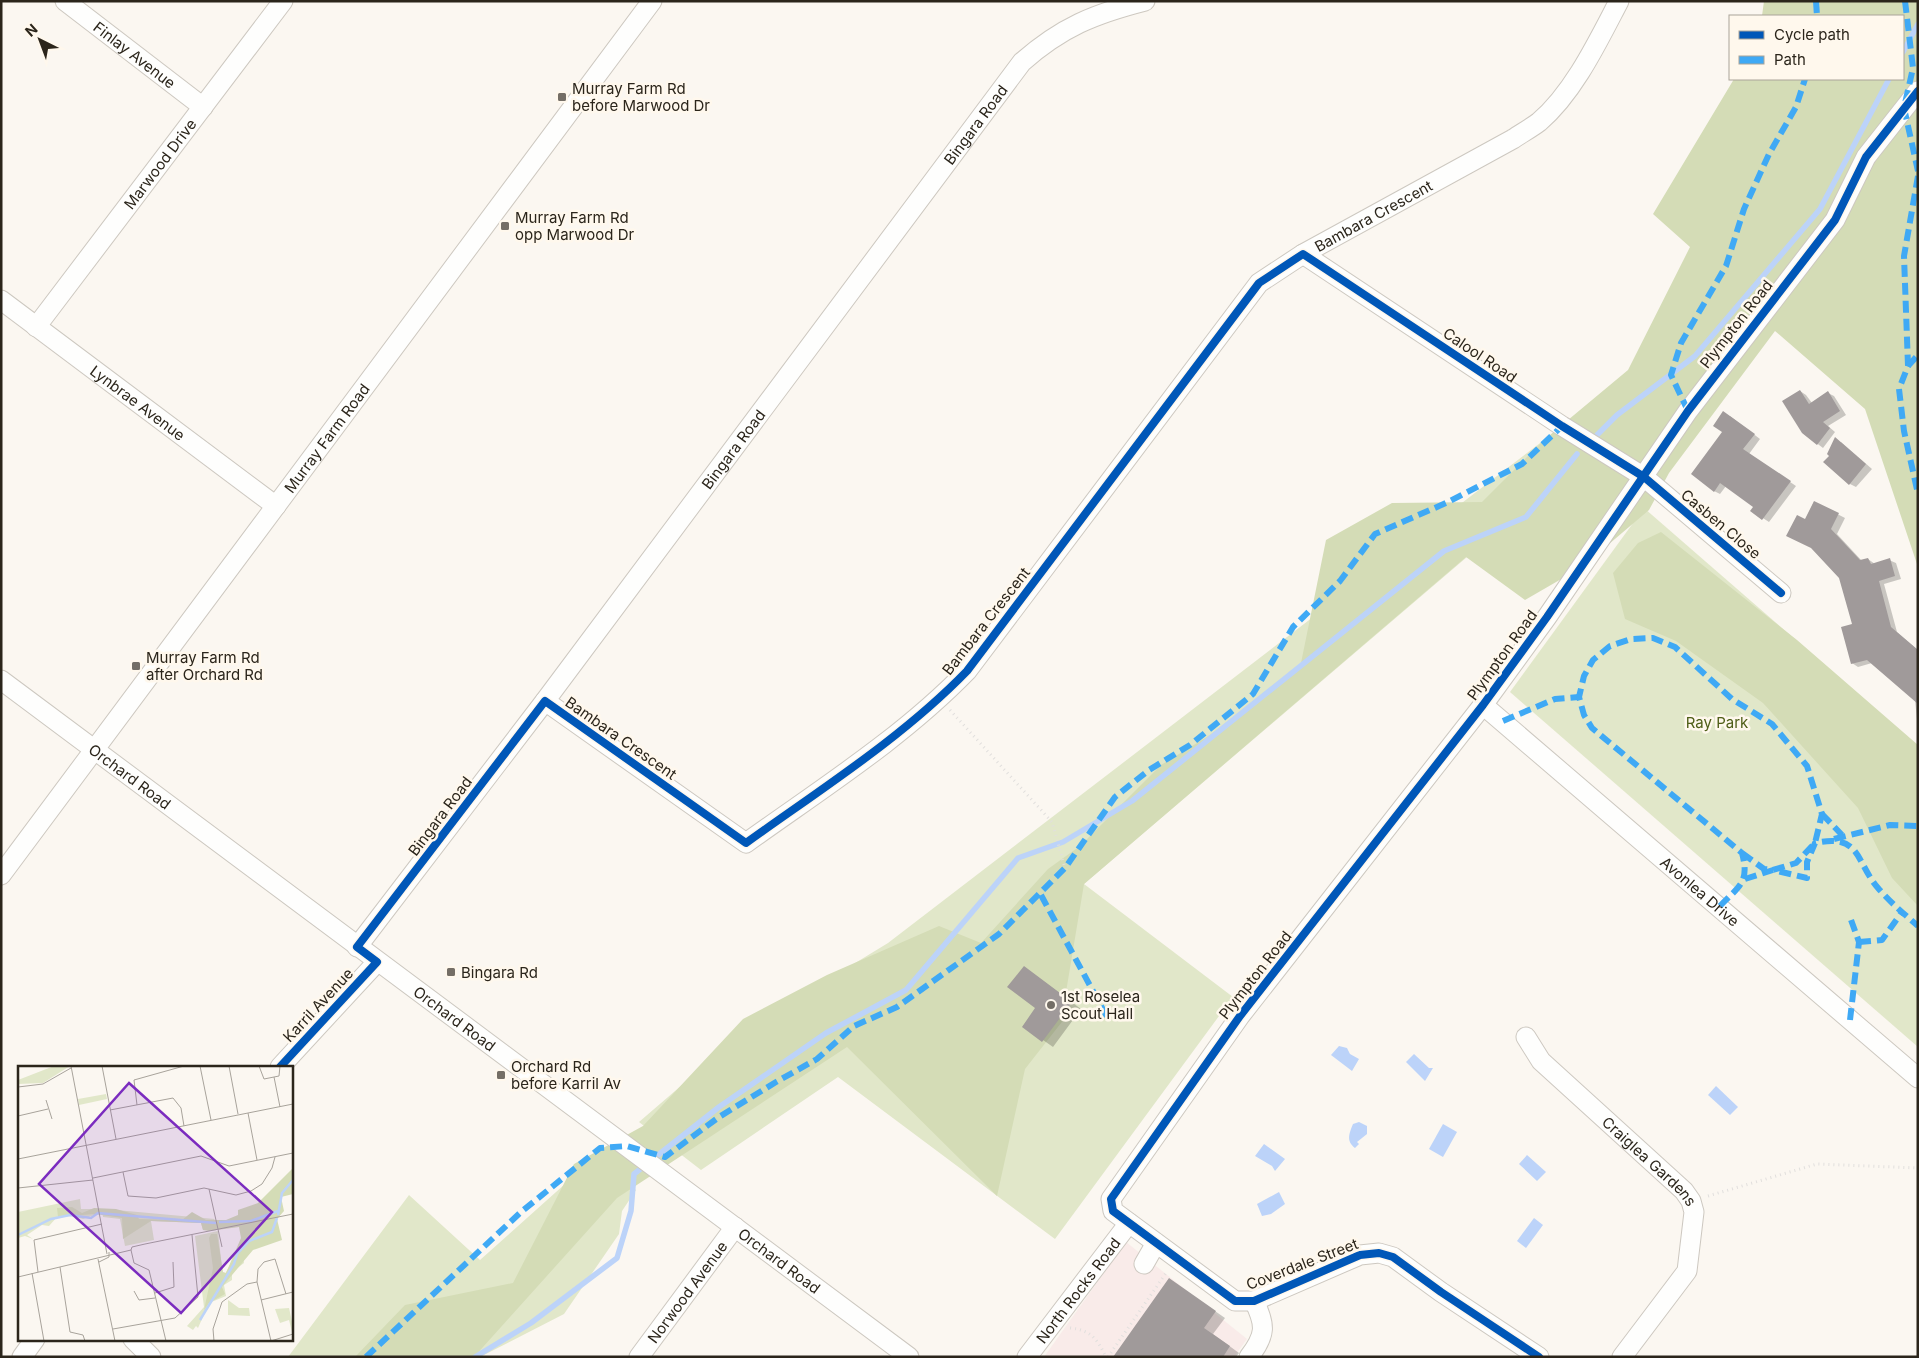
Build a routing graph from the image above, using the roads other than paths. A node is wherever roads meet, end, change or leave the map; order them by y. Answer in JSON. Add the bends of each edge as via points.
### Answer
{"nodes":[{"id":1,"x":65,"y":1,"type":"edge"},
{"id":2,"x":283,"y":1,"type":"edge"},
{"id":3,"x":652,"y":1,"type":"edge"},
{"id":4,"x":1145,"y":1,"type":"edge"},
{"id":5,"x":1619,"y":1,"type":"edge"},
{"id":6,"x":1918,"y":91,"type":"edge"},
{"id":7,"x":204,"y":107,"type":"junction"},
{"id":8,"x":1303,"y":254,"type":"junction"},
{"id":9,"x":1,"y":300,"type":"edge"},
{"id":10,"x":36,"y":327,"type":"junction"},
{"id":11,"x":1644,"y":477,"type":"junction"},
{"id":12,"x":276,"y":506,"type":"junction"},
{"id":13,"x":1781,"y":593,"type":"dead end"},
{"id":14,"x":1,"y":680,"type":"edge"},
{"id":15,"x":545,"y":701,"type":"junction"},
{"id":16,"x":1483,"y":705,"type":"junction"},
{"id":17,"x":94,"y":750,"type":"junction"},
{"id":18,"x":1,"y":875,"type":"edge"},
{"id":19,"x":357,"y":947,"type":"junction"},
{"id":20,"x":377,"y":962,"type":"junction"},
{"id":21,"x":1526,"y":1037,"type":"dead end"},
{"id":22,"x":281,"y":1066,"type":"edge"},
{"id":23,"x":1918,"y":1078,"type":"edge"},
{"id":24,"x":1129,"y":1223,"type":"junction"},
{"id":25,"x":735,"y":1227,"type":"junction"},
{"id":26,"x":1254,"y":1301,"type":"junction"},
{"id":27,"x":34,"y":1340,"type":"edge"},
{"id":28,"x":133,"y":1340,"type":"edge"},
{"id":29,"x":150,"y":1356,"type":"edge"},
{"id":30,"x":22,"y":1357,"type":"edge"},
{"id":31,"x":639,"y":1357,"type":"edge"},
{"id":32,"x":909,"y":1357,"type":"edge"},
{"id":33,"x":1027,"y":1357,"type":"edge"},
{"id":34,"x":1249,"y":1357,"type":"edge"},
{"id":35,"x":1539,"y":1357,"type":"edge"},
{"id":36,"x":1622,"y":1357,"type":"edge"}],
"edges":[{"from":1,"to":7,"type":"street","name":"Finlay Avenue"},
{"from":2,"to":7,"type":"street","name":"Marwood Drive"},
{"from":3,"to":12,"type":"street","name":"Murray Farm Road"},
{"from":4,"to":15,"type":"street","name":"Bingara Road","via":[[1081,22],[1048,40],[1022,62]]},
{"from":5,"to":8,"type":"street","name":"Bambara Crescent","via":[[1583,66],[1539,121],[1513,139]]},
{"from":6,"to":11,"type":"street","name":"Plympton Road","via":[[1866,156],[1835,220],[1722,364]]},
{"from":7,"to":10,"type":"street","name":"Marwood Drive"},
{"from":8,"to":11,"type":"street","name":"Calool Road"},
{"from":8,"to":15,"type":"street","name":"Bambara Crescent","via":[[1258,282],[967,671],[940,699],[870,754],[746,843]]},
{"from":9,"to":10,"type":"street","name":"Lynbrae Avenue"},
{"from":10,"to":12,"type":"street","name":"Lynbrae Avenue"},
{"from":11,"to":13,"type":"street","name":"Casben Close"},
{"from":11,"to":16,"type":"street","name":"Plympton Road"},
{"from":12,"to":17,"type":"street","name":"Murray Farm Road"},
{"from":14,"to":17,"type":"street","name":"Orchard Road"},
{"from":15,"to":19,"type":"street","name":"Bingara Road"},
{"from":16,"to":23,"type":"street","name":"Avonlea Drive"},
{"from":16,"to":24,"type":"street","name":"Plympton Road","via":[[1240,1016],[1116,1191],[1111,1199],[1113,1211]]},
{"from":17,"to":18,"type":"street","name":"Murray Farm Road"},
{"from":17,"to":19,"type":"street","name":"Orchard Road"},
{"from":19,"to":20,"type":"street","name":"Orchard Road"},
{"from":20,"to":22,"type":"street","name":"Karril Avenue"},
{"from":20,"to":25,"type":"street","name":"Orchard Road"},
{"from":21,"to":36,"type":"street","name":"Craiglea Gardens","via":[[1541,1061],[1684,1191],[1691,1201],[1694,1217],[1687,1271]]},
{"from":24,"to":26,"type":"street","name":"Coverdale Street","via":[[1151,1253],[1235,1301]]},
{"from":24,"to":33,"type":"street","name":"North Rocks Road"},
{"from":25,"to":31,"type":"street","name":"Norwood Avenue"},
{"from":25,"to":32,"type":"street","name":"Orchard Road"},
{"from":26,"to":34,"type":"street","via":[[1262,1318],[1262,1337]]},
{"from":26,"to":35,"type":"street","name":"Coverdale Street","via":[[1360,1255],[1379,1253],[1393,1257]]},
{"from":27,"to":30,"type":"street"},
{"from":28,"to":29,"type":"street"}]}
